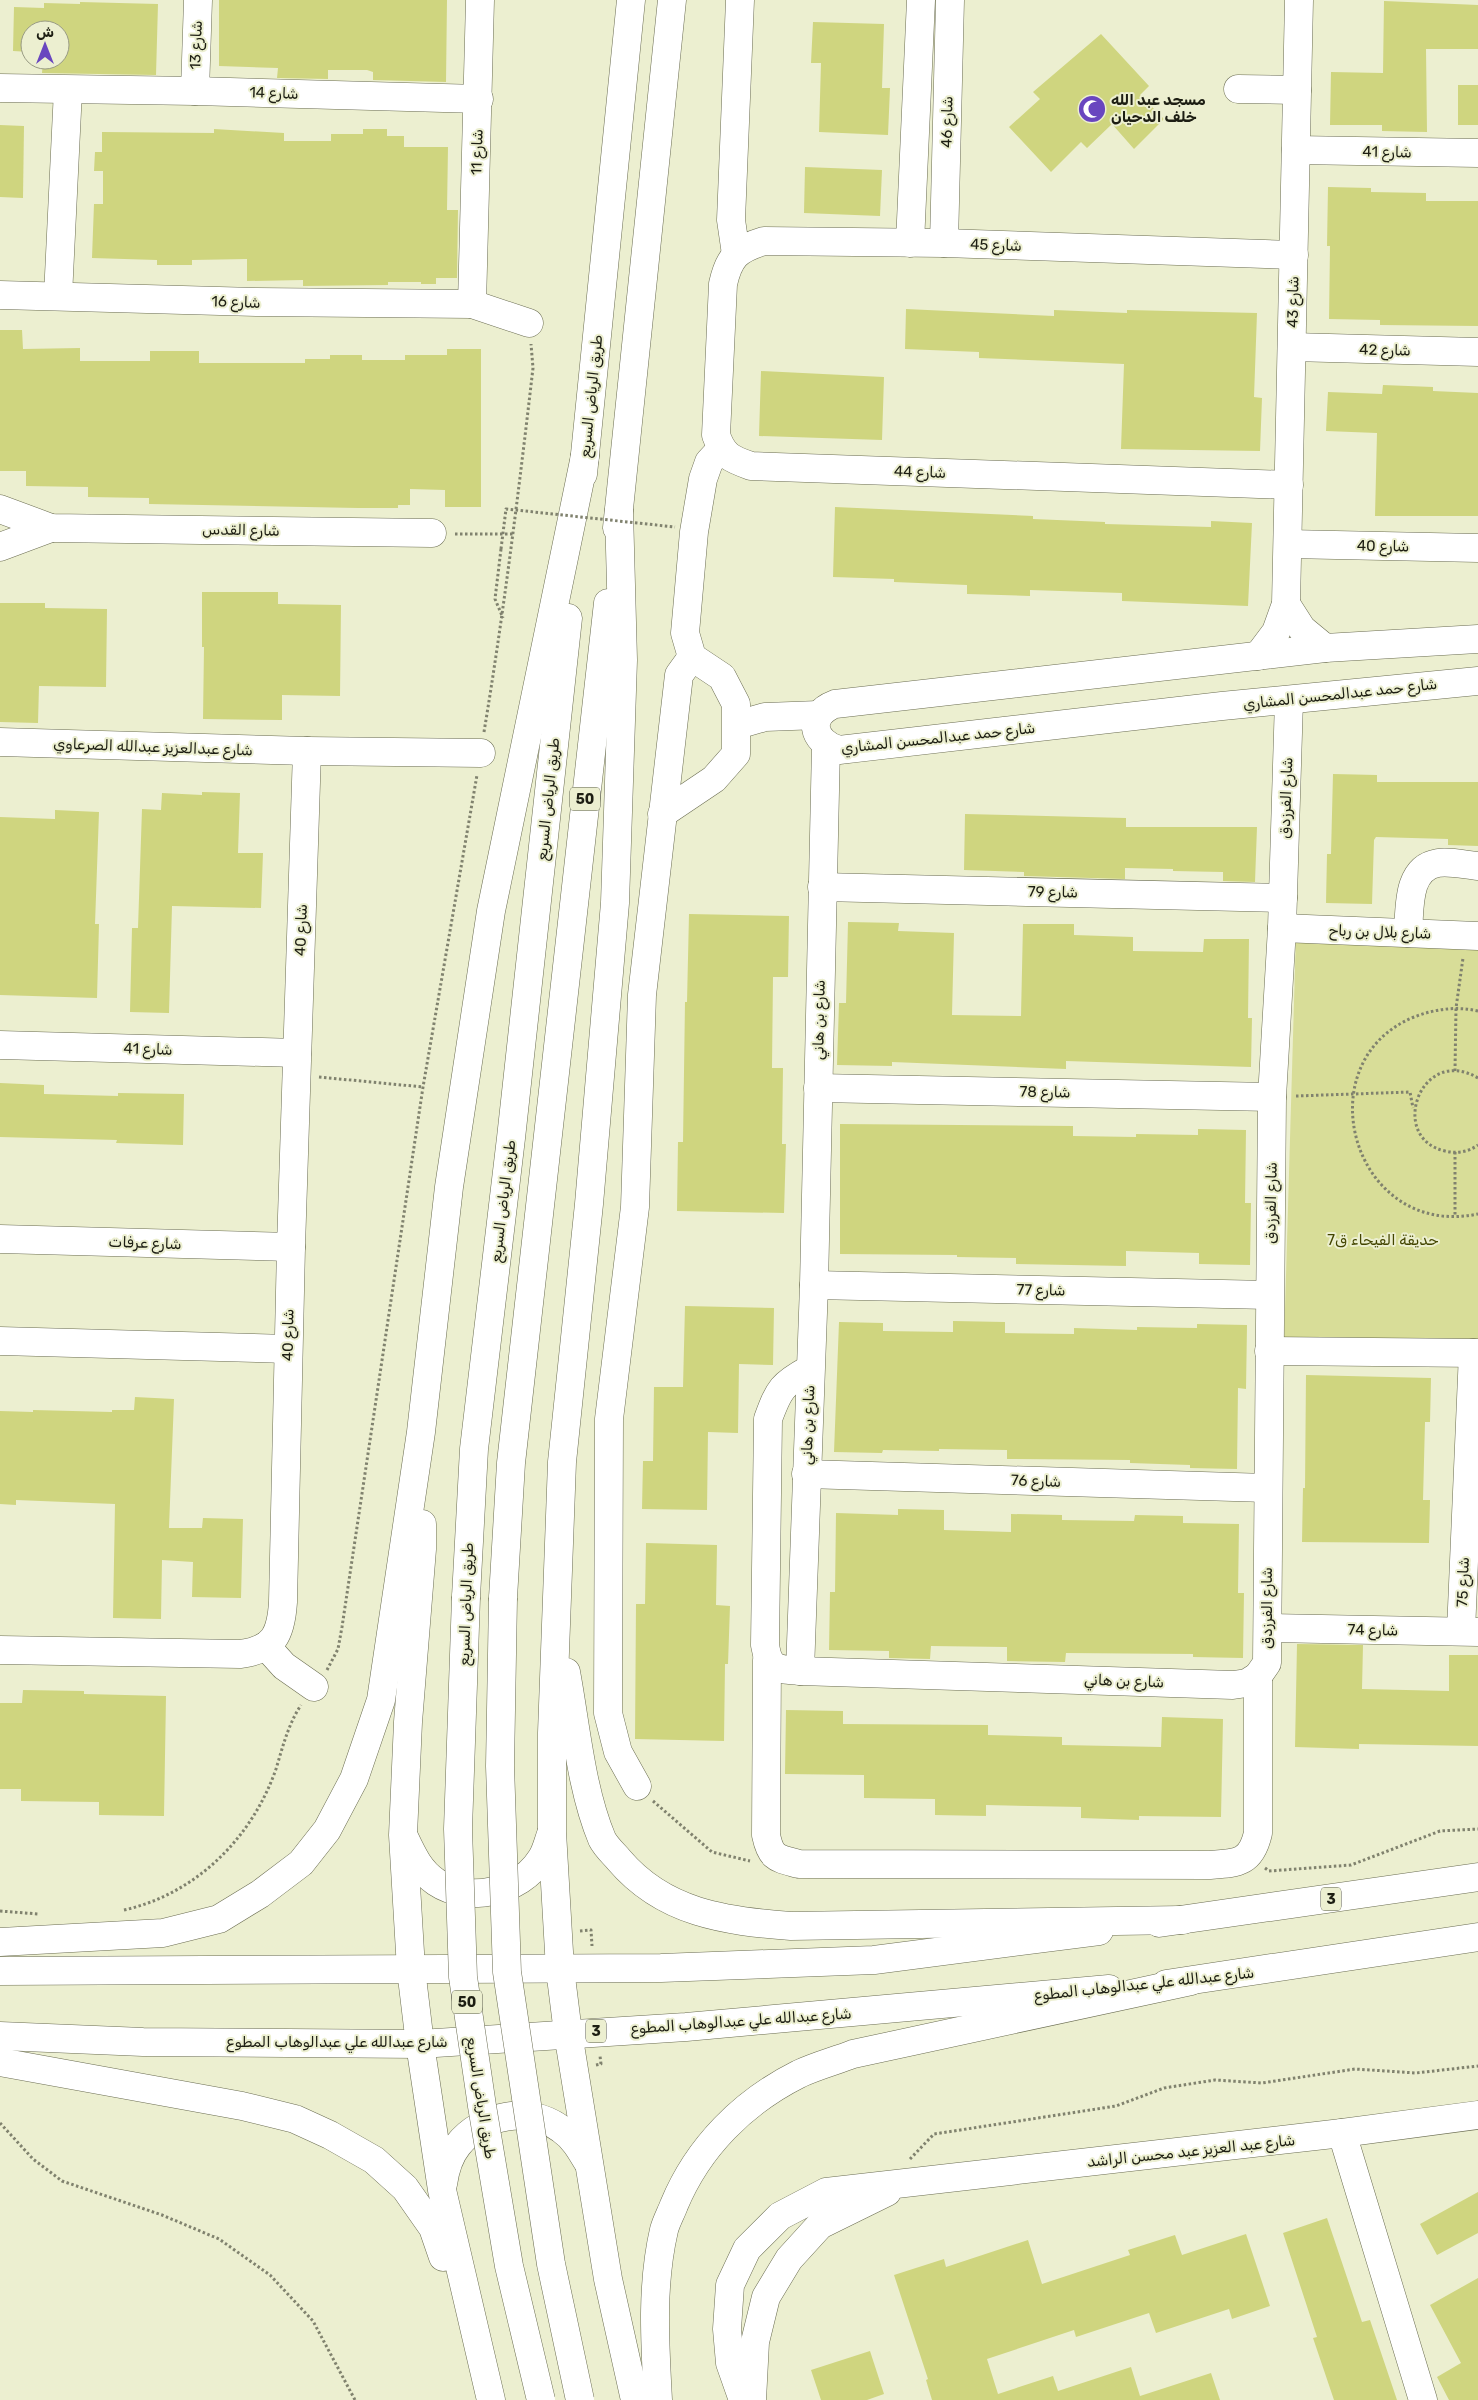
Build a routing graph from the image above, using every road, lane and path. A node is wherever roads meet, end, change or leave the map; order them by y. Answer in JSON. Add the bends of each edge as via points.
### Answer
{"nodes":[{"id":1,"x":198,"y":0,"type":"edge"},
{"id":2,"x":480,"y":0,"type":"edge"},
{"id":3,"x":631,"y":0,"type":"edge"},
{"id":4,"x":672,"y":0,"type":"edge"},
{"id":5,"x":740,"y":0,"type":"edge"},
{"id":6,"x":920,"y":0,"type":"edge"},
{"id":7,"x":950,"y":0,"type":"edge"},
{"id":8,"x":1299,"y":0,"type":"edge"},
{"id":9,"x":0,"y":88,"type":"edge"},
{"id":10,"x":1238,"y":89,"type":"dead end"},
{"id":11,"x":68,"y":90,"type":"junction"},
{"id":12,"x":1297,"y":90,"type":"junction"},
{"id":13,"x":195,"y":91,"type":"junction"},
{"id":14,"x":479,"y":99,"type":"junction"},
{"id":15,"x":1296,"y":150,"type":"junction"},
{"id":16,"x":1478,"y":153,"type":"edge"},
{"id":17,"x":910,"y":243,"type":"junction"},
{"id":18,"x":944,"y":243,"type":"junction"},
{"id":19,"x":736,"y":254,"type":"junction"},
{"id":20,"x":1294,"y":255,"type":"junction"},
{"id":21,"x":0,"y":295,"type":"edge"},
{"id":22,"x":58,"y":296,"type":"junction"},
{"id":23,"x":472,"y":304,"type":"junction"},
{"id":24,"x":530,"y":324,"type":"joint"},
{"id":25,"x":1292,"y":347,"type":"junction"},
{"id":26,"x":1478,"y":352,"type":"edge"},
{"id":27,"x":721,"y":450,"type":"junction"},
{"id":28,"x":585,"y":456,"type":"junction"},
{"id":29,"x":1289,"y":485,"type":"junction"},
{"id":30,"x":0,"y":509,"type":"edge"},
{"id":31,"x":619,"y":511,"type":"junction"},
{"id":32,"x":675,"y":527,"type":"dead end"},
{"id":33,"x":51,"y":528,"type":"junction"},
{"id":34,"x":432,"y":533,"type":"joint"},
{"id":35,"x":514,"y":534,"type":"junction"},
{"id":36,"x":1288,"y":544,"type":"junction"},
{"id":37,"x":0,"y":547,"type":"edge"},
{"id":38,"x":1478,"y":548,"type":"edge"},
{"id":39,"x":1286,"y":604,"type":"junction"},
{"id":40,"x":503,"y":618,"type":"junction"},
{"id":41,"x":1477,"y":640,"type":"edge"},
{"id":42,"x":1325,"y":648,"type":"junction"},
{"id":43,"x":1258,"y":656,"type":"junction"},
{"id":44,"x":692,"y":657,"type":"junction"},
{"id":45,"x":1478,"y":681,"type":"edge"},
{"id":46,"x":1289,"y":700,"type":"junction"},
{"id":47,"x":737,"y":725,"type":"junction"},
{"id":48,"x":820,"y":730,"type":"junction"},
{"id":49,"x":0,"y":742,"type":"edge"},
{"id":50,"x":307,"y":751,"type":"junction"},
{"id":51,"x":480,"y":753,"type":"junction"},
{"id":52,"x":662,"y":814,"type":"junction"},
{"id":53,"x":1478,"y":866,"type":"edge"},
{"id":54,"x":822,"y":887,"type":"junction"},
{"id":55,"x":1283,"y":898,"type":"junction"},
{"id":56,"x":1282,"y":928,"type":"junction"},
{"id":57,"x":1408,"y":933,"type":"junction"},
{"id":58,"x":1472,"y":935,"type":"edge"},
{"id":59,"x":1456,"y":1008,"type":"junction"},
{"id":60,"x":1478,"y":1011,"type":"edge"},
{"id":61,"x":0,"y":1044,"type":"edge"},
{"id":62,"x":296,"y":1064,"type":"junction"},
{"id":63,"x":1455,"y":1072,"type":"junction"},
{"id":64,"x":1478,"y":1078,"type":"edge"},
{"id":65,"x":423,"y":1086,"type":"junction"},
{"id":66,"x":818,"y":1088,"type":"junction"},
{"id":67,"x":1353,"y":1095,"type":"junction"},
{"id":68,"x":1272,"y":1096,"type":"junction"},
{"id":69,"x":1414,"y":1113,"type":"junction"},
{"id":70,"x":1478,"y":1145,"type":"edge"},
{"id":71,"x":1455,"y":1152,"type":"junction"},
{"id":72,"x":1478,"y":1214,"type":"edge"},
{"id":73,"x":1455,"y":1216,"type":"junction"},
{"id":74,"x":0,"y":1239,"type":"edge"},
{"id":75,"x":291,"y":1247,"type":"junction"},
{"id":76,"x":814,"y":1285,"type":"junction"},
{"id":77,"x":1269,"y":1295,"type":"junction"},
{"id":78,"x":0,"y":1341,"type":"edge"},
{"id":79,"x":288,"y":1349,"type":"junction"},
{"id":80,"x":1269,"y":1351,"type":"junction"},
{"id":81,"x":1476,"y":1353,"type":"edge"},
{"id":82,"x":810,"y":1369,"type":"junction"},
{"id":83,"x":421,"y":1432,"type":"junction"},
{"id":84,"x":806,"y":1474,"type":"junction"},
{"id":85,"x":1267,"y":1488,"type":"junction"},
{"id":86,"x":557,"y":1619,"type":"junction"},
{"id":87,"x":1268,"y":1628,"type":"junction"},
{"id":88,"x":1470,"y":1632,"type":"edge"},
{"id":89,"x":266,"y":1646,"type":"junction"},
{"id":90,"x":0,"y":1650,"type":"edge"},
{"id":91,"x":767,"y":1660,"type":"junction"},
{"id":92,"x":800,"y":1671,"type":"junction"},
{"id":93,"x":1258,"y":1676,"type":"junction"},
{"id":94,"x":314,"y":1687,"type":"junction"},
{"id":95,"x":637,"y":1786,"type":"joint"},
{"id":96,"x":1478,"y":1829,"type":"edge"},
{"id":97,"x":552,"y":1832,"type":"junction"},
{"id":98,"x":403,"y":1836,"type":"junction"},
{"id":99,"x":1249,"y":1856,"type":"junction"},
{"id":100,"x":776,"y":1858,"type":"junction"},
{"id":101,"x":1478,"y":1878,"type":"edge"},
{"id":102,"x":0,"y":1911,"type":"edge"},
{"id":103,"x":114,"y":1912,"type":"dead end"},
{"id":104,"x":46,"y":1915,"type":"dead end"},
{"id":105,"x":1183,"y":1920,"type":"junction"},
{"id":106,"x":1478,"y":1937,"type":"edge"},
{"id":107,"x":0,"y":1942,"type":"edge"},
{"id":108,"x":411,"y":1970,"type":"junction"},
{"id":109,"x":560,"y":1970,"type":"junction"},
{"id":110,"x":0,"y":1971,"type":"edge"},
{"id":111,"x":1191,"y":1982,"type":"junction"},
{"id":112,"x":568,"y":2033,"type":"junction"},
{"id":113,"x":0,"y":2036,"type":"edge"},
{"id":114,"x":420,"y":2044,"type":"junction"},
{"id":115,"x":0,"y":2062,"type":"edge"},
{"id":116,"x":1478,"y":2066,"type":"edge"},
{"id":117,"x":1478,"y":2115,"type":"edge"},
{"id":118,"x":0,"y":2123,"type":"edge"},
{"id":119,"x":1342,"y":2134,"type":"junction"},
{"id":120,"x":589,"y":2165,"type":"junction"},
{"id":121,"x":904,"y":2183,"type":"junction"},
{"id":122,"x":442,"y":2190,"type":"junction"},
{"id":123,"x":356,"y":2400,"type":"edge"},
{"id":124,"x":490,"y":2400,"type":"edge"},
{"id":125,"x":541,"y":2400,"type":"edge"},
{"id":126,"x":580,"y":2400,"type":"edge"},
{"id":127,"x":635,"y":2400,"type":"edge"},
{"id":128,"x":658,"y":2400,"type":"edge"},
{"id":129,"x":744,"y":2400,"type":"edge"},
{"id":130,"x":752,"y":2400,"type":"edge"},
{"id":131,"x":1423,"y":2400,"type":"edge"}],
"edges":[{"from":1,"to":13,"type":"main road","name":"شارع 13"},
{"from":2,"to":14,"type":"main road","name":"شارع 11"},
{"from":3,"to":28,"type":"main road","name":"طريق الرياض السريع","number":"50"},
{"from":4,"to":31,"type":"main road","number":"50"},
{"from":5,"to":19,"type":"main road","via":[[731,220]]},
{"from":6,"to":17,"type":"main road","name":"شارع 46"},
{"from":7,"to":18,"type":"main road","name":"شارع 46"},
{"from":8,"to":12,"type":"main road","name":"شارع 43"},
{"from":9,"to":11,"type":"main road","name":"شارع 14"},
{"from":10,"to":12,"type":"main road"},
{"from":11,"to":13,"type":"main road","name":"شارع 14"},
{"from":11,"to":22,"type":"main road"},
{"from":12,"to":15,"type":"main road","name":"شارع 43"},
{"from":13,"to":14,"type":"main road","name":"شارع 14"},
{"from":14,"to":23,"type":"main road","name":"شارع 11"},
{"from":15,"to":16,"type":"main road","name":"شارع 41"},
{"from":15,"to":20,"type":"main road","name":"شارع 43"},
{"from":17,"to":18,"type":"main road","name":"شارع 45"},
{"from":17,"to":19,"type":"main road","name":"شارع 45","via":[[764,241]]},
{"from":18,"to":20,"type":"main road","name":"شارع 45"},
{"from":19,"to":27,"type":"main road","via":[[727,266],[723,284],[716,435]]},
{"from":20,"to":25,"type":"main road","name":"شارع 43"},
{"from":21,"to":22,"type":"main road","name":"شارع 16"},
{"from":22,"to":23,"type":"main road","name":"شارع 16"},
{"from":23,"to":24,"type":"main road","name":"شارع 16"},
{"from":24,"to":35,"type":"path","via":[[533,368]]},
{"from":25,"to":26,"type":"main road","name":"شارع 42"},
{"from":25,"to":29,"type":"main road","name":"شارع 43"},
{"from":27,"to":29,"type":"main road","name":"شارع 44","via":[[732,459],[751,466]]},
{"from":27,"to":44,"type":"main road","via":[[709,462],[703,478],[694,532],[685,633]]},
{"from":28,"to":83,"type":"main road","via":[[491,911],[449,1187]]},
{"from":28,"to":125,"type":"main road","name":"طريق الرياض السريع","number":"50","bridge":true,"via":[[474,1449],[458,1829],[463,1977],[509,2266]]},
{"from":29,"to":36,"type":"main road","name":"شارع 43"},
{"from":30,"to":33,"type":"main road","name":"شارع القدس"},
{"from":31,"to":86,"type":"main road","via":[[623,660],[615,903],[589,1204],[562,1462]]},
{"from":31,"to":126,"type":"main road","number":"50","bridge":true,"via":[[511,1463],[503,1598],[500,1766],[507,1972],[550,2264]]},
{"from":32,"to":40,"type":"path","bridge":true,"via":[[506,509],[495,600]]},
{"from":33,"to":34,"type":"main road","name":"شارع القدس"},
{"from":33,"to":37,"type":"main road","name":"شارع القدس"},
{"from":34,"to":35,"type":"path"},
{"from":35,"to":40,"type":"path"},
{"from":36,"to":38,"type":"main road","name":"شارع 40"},
{"from":36,"to":39,"type":"main road","name":"شارع 43"},
{"from":39,"to":42,"type":"main road","via":[[1302,629]]},
{"from":39,"to":43,"type":"main road","name":"شارع 43","via":[[1276,632]]},
{"from":40,"to":51,"type":"path"},
{"from":41,"to":42,"type":"main road"},
{"from":42,"to":43,"type":"main road"},
{"from":43,"to":48,"type":"main road","via":[[835,704],[826,707]]},
{"from":44,"to":47,"type":"main road","via":[[722,677],[736,704]]},
{"from":44,"to":52,"type":"main road","via":[[679,675]]},
{"from":45,"to":46,"type":"main road","name":"شارع حمد عبدالمحسن المشاري"},
{"from":46,"to":48,"type":"main road","name":"شارع حمد عبدالمحسن المشاري","via":[[839,750]]},
{"from":46,"to":55,"type":"main road","name":"شارع الفرزدق"},
{"from":47,"to":48,"type":"main road","name":"شارع حمد عبدالمحسن المشاري","via":[[765,717]]},
{"from":47,"to":52,"type":"main road","via":[[736,754],[714,779]]},
{"from":48,"to":54,"type":"main road","name":"شارع بن هاني"},
{"from":49,"to":50,"type":"main road","name":"شارع عبدالعزيز عبدالله الصرعاوي"},
{"from":50,"to":51,"type":"main road","name":"شارع عبدالعزيز عبدالله الصرعاوي"},
{"from":50,"to":62,"type":"main road","name":"شارع 40"},
{"from":51,"to":65,"type":"path"},
{"from":52,"to":95,"type":"main road","via":[[642,995],[634,1207],[609,1419],[608,1713],[618,1752]]},
{"from":53,"to":57,"type":"main road","via":[[1438,863],[1423,870],[1412,884]]},
{"from":54,"to":55,"type":"main road","name":"شارع 79"},
{"from":54,"to":66,"type":"main road","name":"شارع بن هاني"},
{"from":55,"to":56,"type":"main road","name":"شارع الفرزدق"},
{"from":56,"to":57,"type":"main road","name":"شارع بلال بن رباح"},
{"from":56,"to":68,"type":"main road","name":"شارع الفرزدق"},
{"from":57,"to":58,"type":"main road","name":"شارع بلال بن رباح"},
{"from":58,"to":59,"type":"path"},
{"from":59,"to":60,"type":"path"},
{"from":59,"to":63,"type":"path"},
{"from":59,"to":67,"type":"path","via":[[1408,1020],[1389,1034],[1363,1065]]},
{"from":61,"to":62,"type":"main road","name":"شارع 41"},
{"from":62,"to":65,"type":"path"},
{"from":62,"to":75,"type":"main road","name":"شارع 40"},
{"from":63,"to":64,"type":"path"},
{"from":63,"to":69,"type":"path","via":[[1438,1075],[1424,1086]]},
{"from":65,"to":94,"type":"path","via":[[342,1627],[338,1649],[328,1670]]},
{"from":66,"to":68,"type":"main road","name":"شارع 78"},
{"from":66,"to":76,"type":"main road","name":"شارع بن هاني"},
{"from":67,"to":68,"type":"path"},
{"from":67,"to":69,"type":"path","via":[[1410,1092]]},
{"from":67,"to":73,"type":"path","via":[[1356,1144],[1371,1173],[1394,1196],[1415,1208]]},
{"from":68,"to":77,"type":"main road","name":"شارع الفرزدق"},
{"from":69,"to":71,"type":"path","via":[[1417,1127],[1429,1143],[1441,1150]]},
{"from":70,"to":71,"type":"path"},
{"from":71,"to":73,"type":"path"},
{"from":72,"to":73,"type":"path"},
{"from":74,"to":75,"type":"main road","name":"شارع عرفات"},
{"from":75,"to":79,"type":"main road","name":"شارع 40"},
{"from":76,"to":77,"type":"main road","name":"شارع 77"},
{"from":76,"to":82,"type":"main road","name":"شارع بن هاني"},
{"from":77,"to":80,"type":"main road","name":"شارع الفرزدق"},
{"from":78,"to":79,"type":"main road"},
{"from":79,"to":89,"type":"main road","name":"شارع 40","via":[[282,1620],[277,1635]]},
{"from":80,"to":81,"type":"main road","name":"شارع 75"},
{"from":80,"to":85,"type":"main road","name":"شارع الفرزدق"},
{"from":81,"to":88,"type":"main road","name":"شارع 75"},
{"from":82,"to":84,"type":"main road","name":"شارع بن هاني"},
{"from":82,"to":91,"type":"main road","via":[[789,1380],[776,1398],[768,1419]]},
{"from":83,"to":98,"type":"main road","via":[[422,1549],[408,1722]]},
{"from":83,"to":107,"type":"main road","via":[[381,1700],[354,1779],[327,1830],[301,1863],[219,1919],[163,1933]]},
{"from":84,"to":85,"type":"main road","name":"شارع 76"},
{"from":84,"to":92,"type":"main road","name":"شارع بن هاني"},
{"from":85,"to":87,"type":"main road","name":"شارع الفرزدق"},
{"from":86,"to":97,"type":"main road"},
{"from":86,"to":105,"type":"main road","via":[[587,1791],[603,1841],[634,1879],[687,1909],[735,1922],[790,1926]]},
{"from":87,"to":88,"type":"main road","name":"شارع 74"},
{"from":87,"to":93,"type":"main road","name":"شارع الفرزدق","via":[[1266,1664]]},
{"from":89,"to":90,"type":"main road","via":[[256,1652],[240,1654]]},
{"from":89,"to":94,"type":"main road","via":[[284,1666]]},
{"from":91,"to":92,"type":"main road","via":[[773,1666]]},
{"from":91,"to":100,"type":"main road","via":[[766,1835],[769,1850]]},
{"from":92,"to":93,"type":"main road","name":"شارع بن هاني","via":[[1233,1685],[1247,1683]]},
{"from":93,"to":99,"type":"main road","via":[[1258,1833]]},
{"from":94,"to":103,"type":"path","via":[[284,1739],[276,1769],[256,1814],[226,1853],[188,1884],[143,1906]]},
{"from":95,"to":100,"type":"path","via":[[712,1852],[760,1864]]},
{"from":96,"to":99,"type":"path","via":[[1440,1831],[1350,1865],[1269,1871]]},
{"from":97,"to":98,"type":"main road","via":[[542,1860],[521,1881],[494,1892],[464,1893],[437,1882],[416,1862]]},
{"from":97,"to":109,"type":"main road"},
{"from":98,"to":108,"type":"main road"},
{"from":99,"to":100,"type":"main road","via":[[1236,1863],[1208,1865],[799,1864]]},
{"from":101,"to":105,"type":"main road","number":"3"},
{"from":102,"to":104,"type":"path"},
{"from":105,"to":109,"type":"main road","number":"3","via":[[874,1960]]},
{"from":106,"to":111,"type":"main road","name":"شارع عبدالله علي عبدالوهاب المطوع","number":"3"},
{"from":108,"to":109,"type":"main road","number":"3"},
{"from":108,"to":110,"type":"main road","number":"3"},
{"from":108,"to":114,"type":"main road"},
{"from":109,"to":112,"type":"main road"},
{"from":111,"to":112,"type":"main road","name":"شارع عبدالله علي عبدالوهاب المطوع","number":"3","via":[[696,2026]]},
{"from":111,"to":128,"type":"main road","via":[[853,2054],[800,2073],[758,2098],[720,2131],[686,2179],[665,2229],[656,2284]]},
{"from":112,"to":114,"type":"main road","name":"شارع عبدالله علي عبدالوهاب المطوع","number":"3"},
{"from":112,"to":120,"type":"main road"},
{"from":113,"to":114,"type":"main road","name":"شارع عبدالله علي عبدالوهاب المطوع","number":"3","via":[[143,2042]]},
{"from":114,"to":122,"type":"main road"},
{"from":115,"to":124,"type":"main road","via":[[242,2106],[295,2119],[374,2160],[405,2188],[433,2228]]},
{"from":116,"to":121,"type":"path","via":[[1416,2073],[1355,2069],[1262,2083],[1215,2080],[1164,2088],[1116,2106],[934,2134],[909,2160]]},
{"from":117,"to":119,"type":"main road","name":"شارع عبد العزيز عبد محسن الراشد"},
{"from":118,"to":123,"type":"path","via":[[33,2159],[62,2181],[162,2215],[220,2239],[270,2276],[312,2321]]},
{"from":119,"to":121,"type":"main road","name":"شارع عبد العزيز عبد محسن الراشد"},
{"from":119,"to":131,"type":"main road"},
{"from":120,"to":122,"type":"main road","via":[[578,2144],[561,2128],[540,2118],[494,2119],[473,2130],[456,2146],[446,2166]]},
{"from":120,"to":127,"type":"main road","via":[[608,2279]]},
{"from":121,"to":129,"type":"main road","name":"شارع عبد العزيز عبد محسن الراشد","via":[[826,2192],[780,2216],[747,2249],[730,2285],[727,2329],[730,2363]]},
{"from":121,"to":130,"type":"main road","name":"شارع عبد العزيز عبد محسن الراشد","via":[[820,2225],[788,2259],[766,2297],[754,2342]]},
{"from":122,"to":124,"type":"main road"}]}
